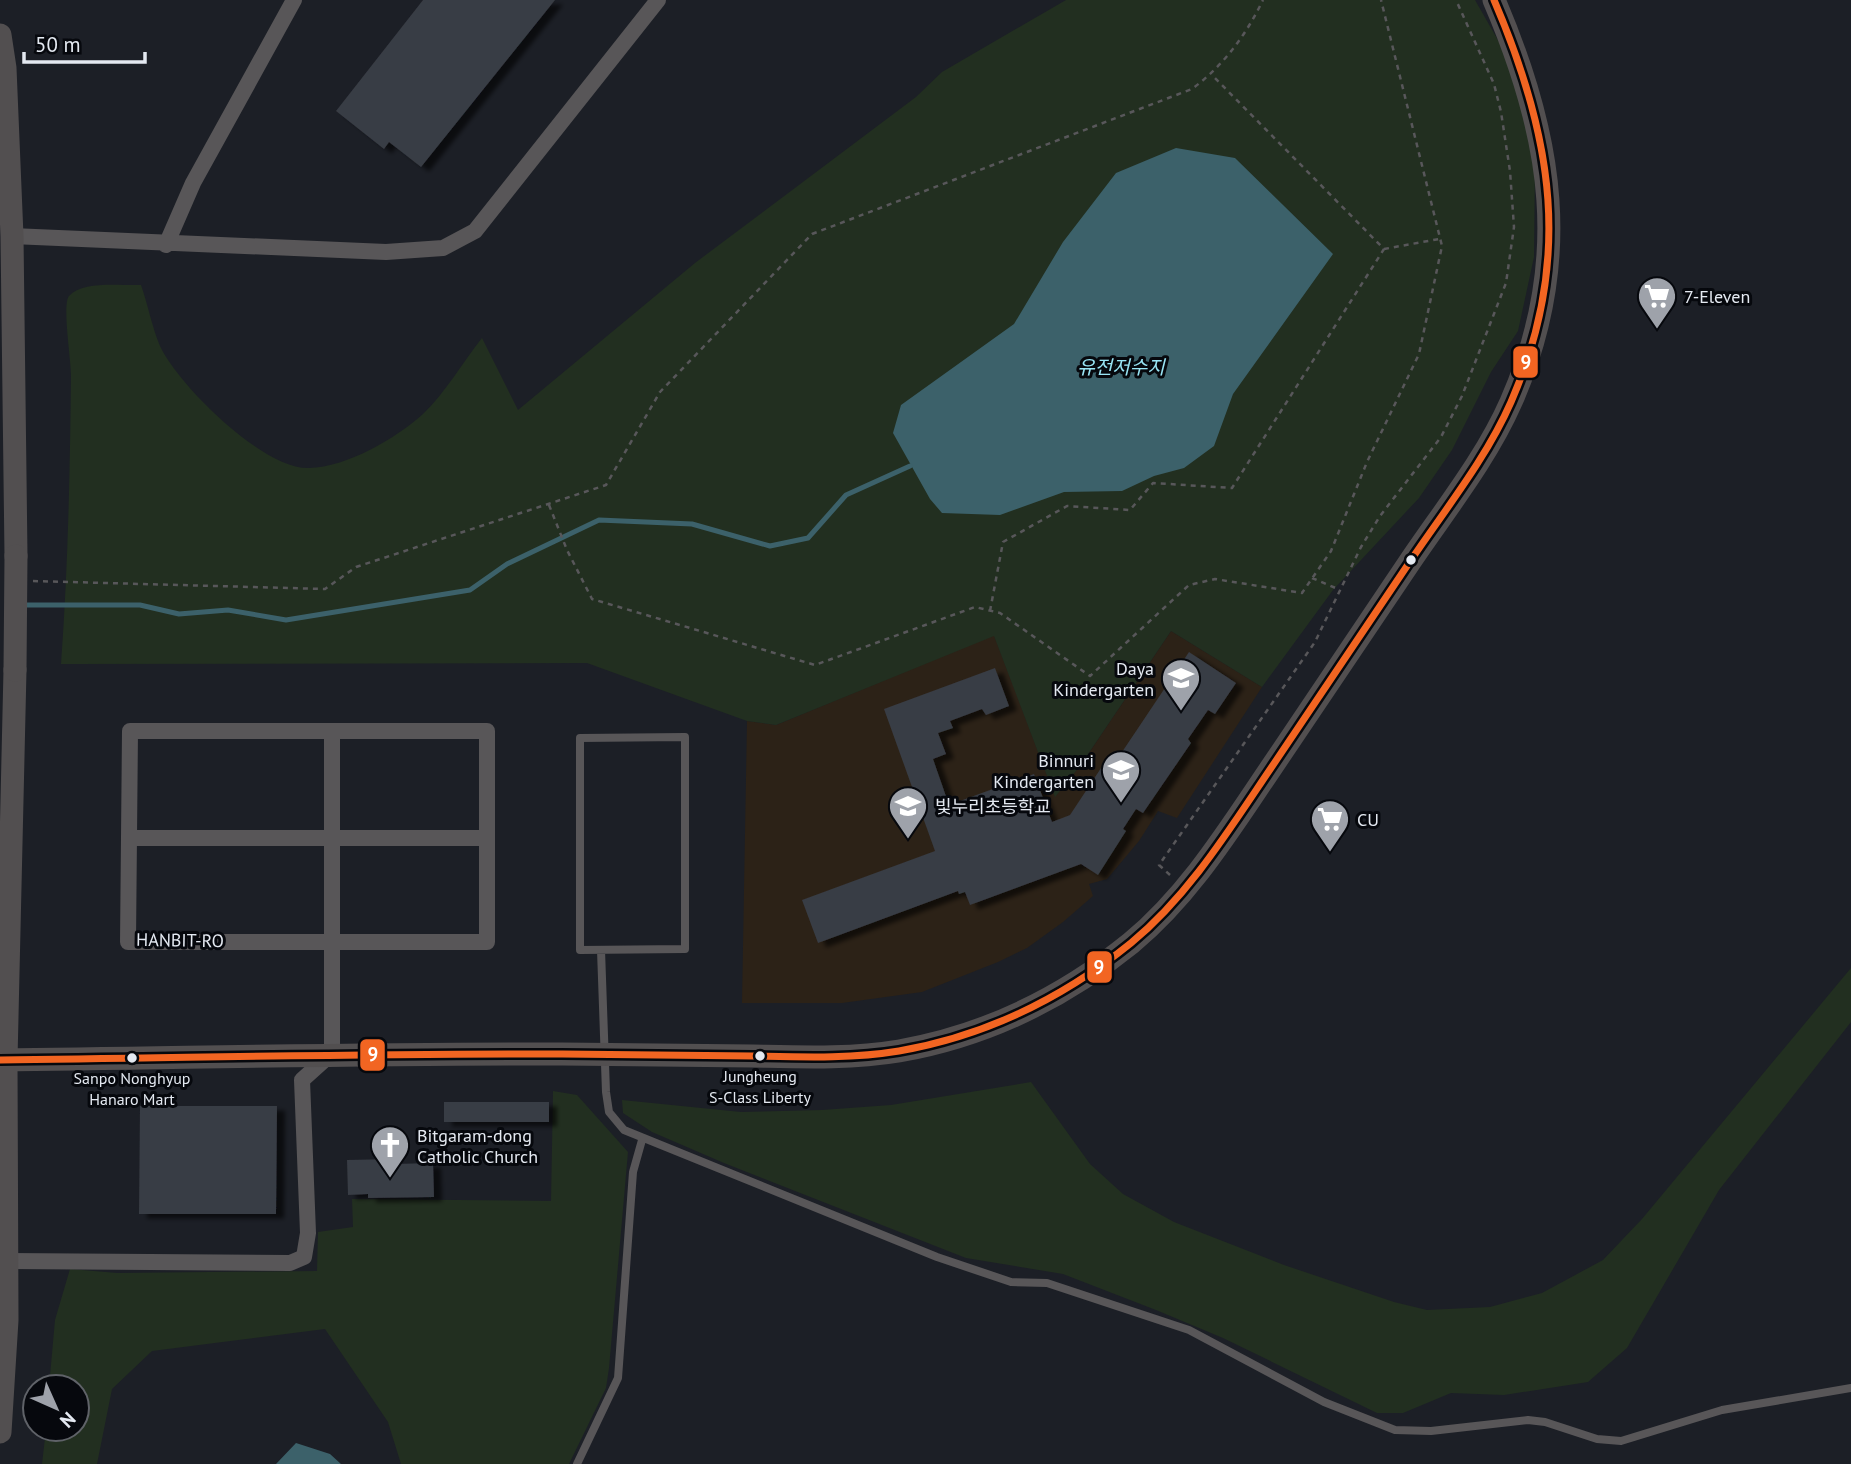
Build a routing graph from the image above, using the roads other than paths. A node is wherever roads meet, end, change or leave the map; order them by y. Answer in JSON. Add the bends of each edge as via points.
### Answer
{"nodes":[{"id":1,"x":294,"y":0,"type":"edge"},
{"id":2,"x":659,"y":0,"type":"edge"},
{"id":3,"x":1494,"y":0,"type":"edge"},
{"id":4,"x":0,"y":34,"type":"edge"},
{"id":5,"x":12,"y":236,"type":"junction"},
{"id":6,"x":166,"y":245,"type":"junction"},
{"id":7,"x":332,"y":731,"type":"junction"},
{"id":8,"x":129,"y":838,"type":"junction"},
{"id":9,"x":333,"y":838,"type":"junction"},
{"id":10,"x":487,"y":838,"type":"junction"},
{"id":11,"x":333,"y":942,"type":"junction"},
{"id":12,"x":601,"y":950,"type":"junction"},
{"id":13,"x":332,"y":1053,"type":"junction"},
{"id":14,"x":604,"y":1054,"type":"junction"},
{"id":15,"x":3,"y":1060,"type":"edge"},
{"id":16,"x":642,"y":1140,"type":"junction"},
{"id":17,"x":7,"y":1261,"type":"junction"},
{"id":18,"x":1851,"y":1388,"type":"edge"},
{"id":19,"x":0,"y":1432,"type":"edge"},
{"id":20,"x":577,"y":1464,"type":"edge"}],
"edges":[{"from":1,"to":6,"type":"street","via":[[193,183]]},
{"from":2,"to":6,"type":"street","via":[[475,230],[443,248],[386,252]]},
{"from":3,"to":14,"type":"street","via":[[1530,97],[1549,198],[1551,245],[1533,344],[1510,405],[1488,444],[1186,888],[1134,940],[1063,992],[1034,1008],[934,1043],[832,1056]]},
{"from":4,"to":5,"type":"street"},
{"from":5,"to":6,"type":"street"},
{"from":5,"to":15,"type":"street","bridge":true,"via":[[15,670]]},
{"from":7,"to":8,"type":"street","name":"HANBIT-RO","via":[[130,731]]},
{"from":7,"to":9,"type":"street"},
{"from":7,"to":10,"type":"street","name":"HANBIT-RO","via":[[487,731]]},
{"from":8,"to":9,"type":"street"},
{"from":8,"to":11,"type":"street","name":"HANBIT-RO","via":[[128,942]]},
{"from":9,"to":10,"type":"street"},
{"from":9,"to":11,"type":"street"},
{"from":10,"to":11,"type":"street","name":"HANBIT-RO","via":[[486,942]]},
{"from":11,"to":13,"type":"street"},
{"from":12,"to":12,"type":"lane","via":[[685,950],[685,737],[580,738],[580,950]]},
{"from":12,"to":14,"type":"lane"},
{"from":13,"to":14,"type":"street"},
{"from":13,"to":15,"type":"street"},
{"from":13,"to":17,"type":"street","via":[[302,1080],[307,1247],[300,1261]]},
{"from":14,"to":16,"type":"lane","via":[[609,1112],[624,1130]]},
{"from":15,"to":17,"type":"street"},
{"from":16,"to":18,"type":"lane","via":[[937,1257],[1012,1282],[1047,1283],[1189,1330],[1324,1402],[1395,1430],[1431,1431],[1528,1420],[1621,1441],[1722,1410]]},
{"from":16,"to":20,"type":"lane","via":[[633,1172],[618,1378]]},
{"from":17,"to":19,"type":"street"}]}
